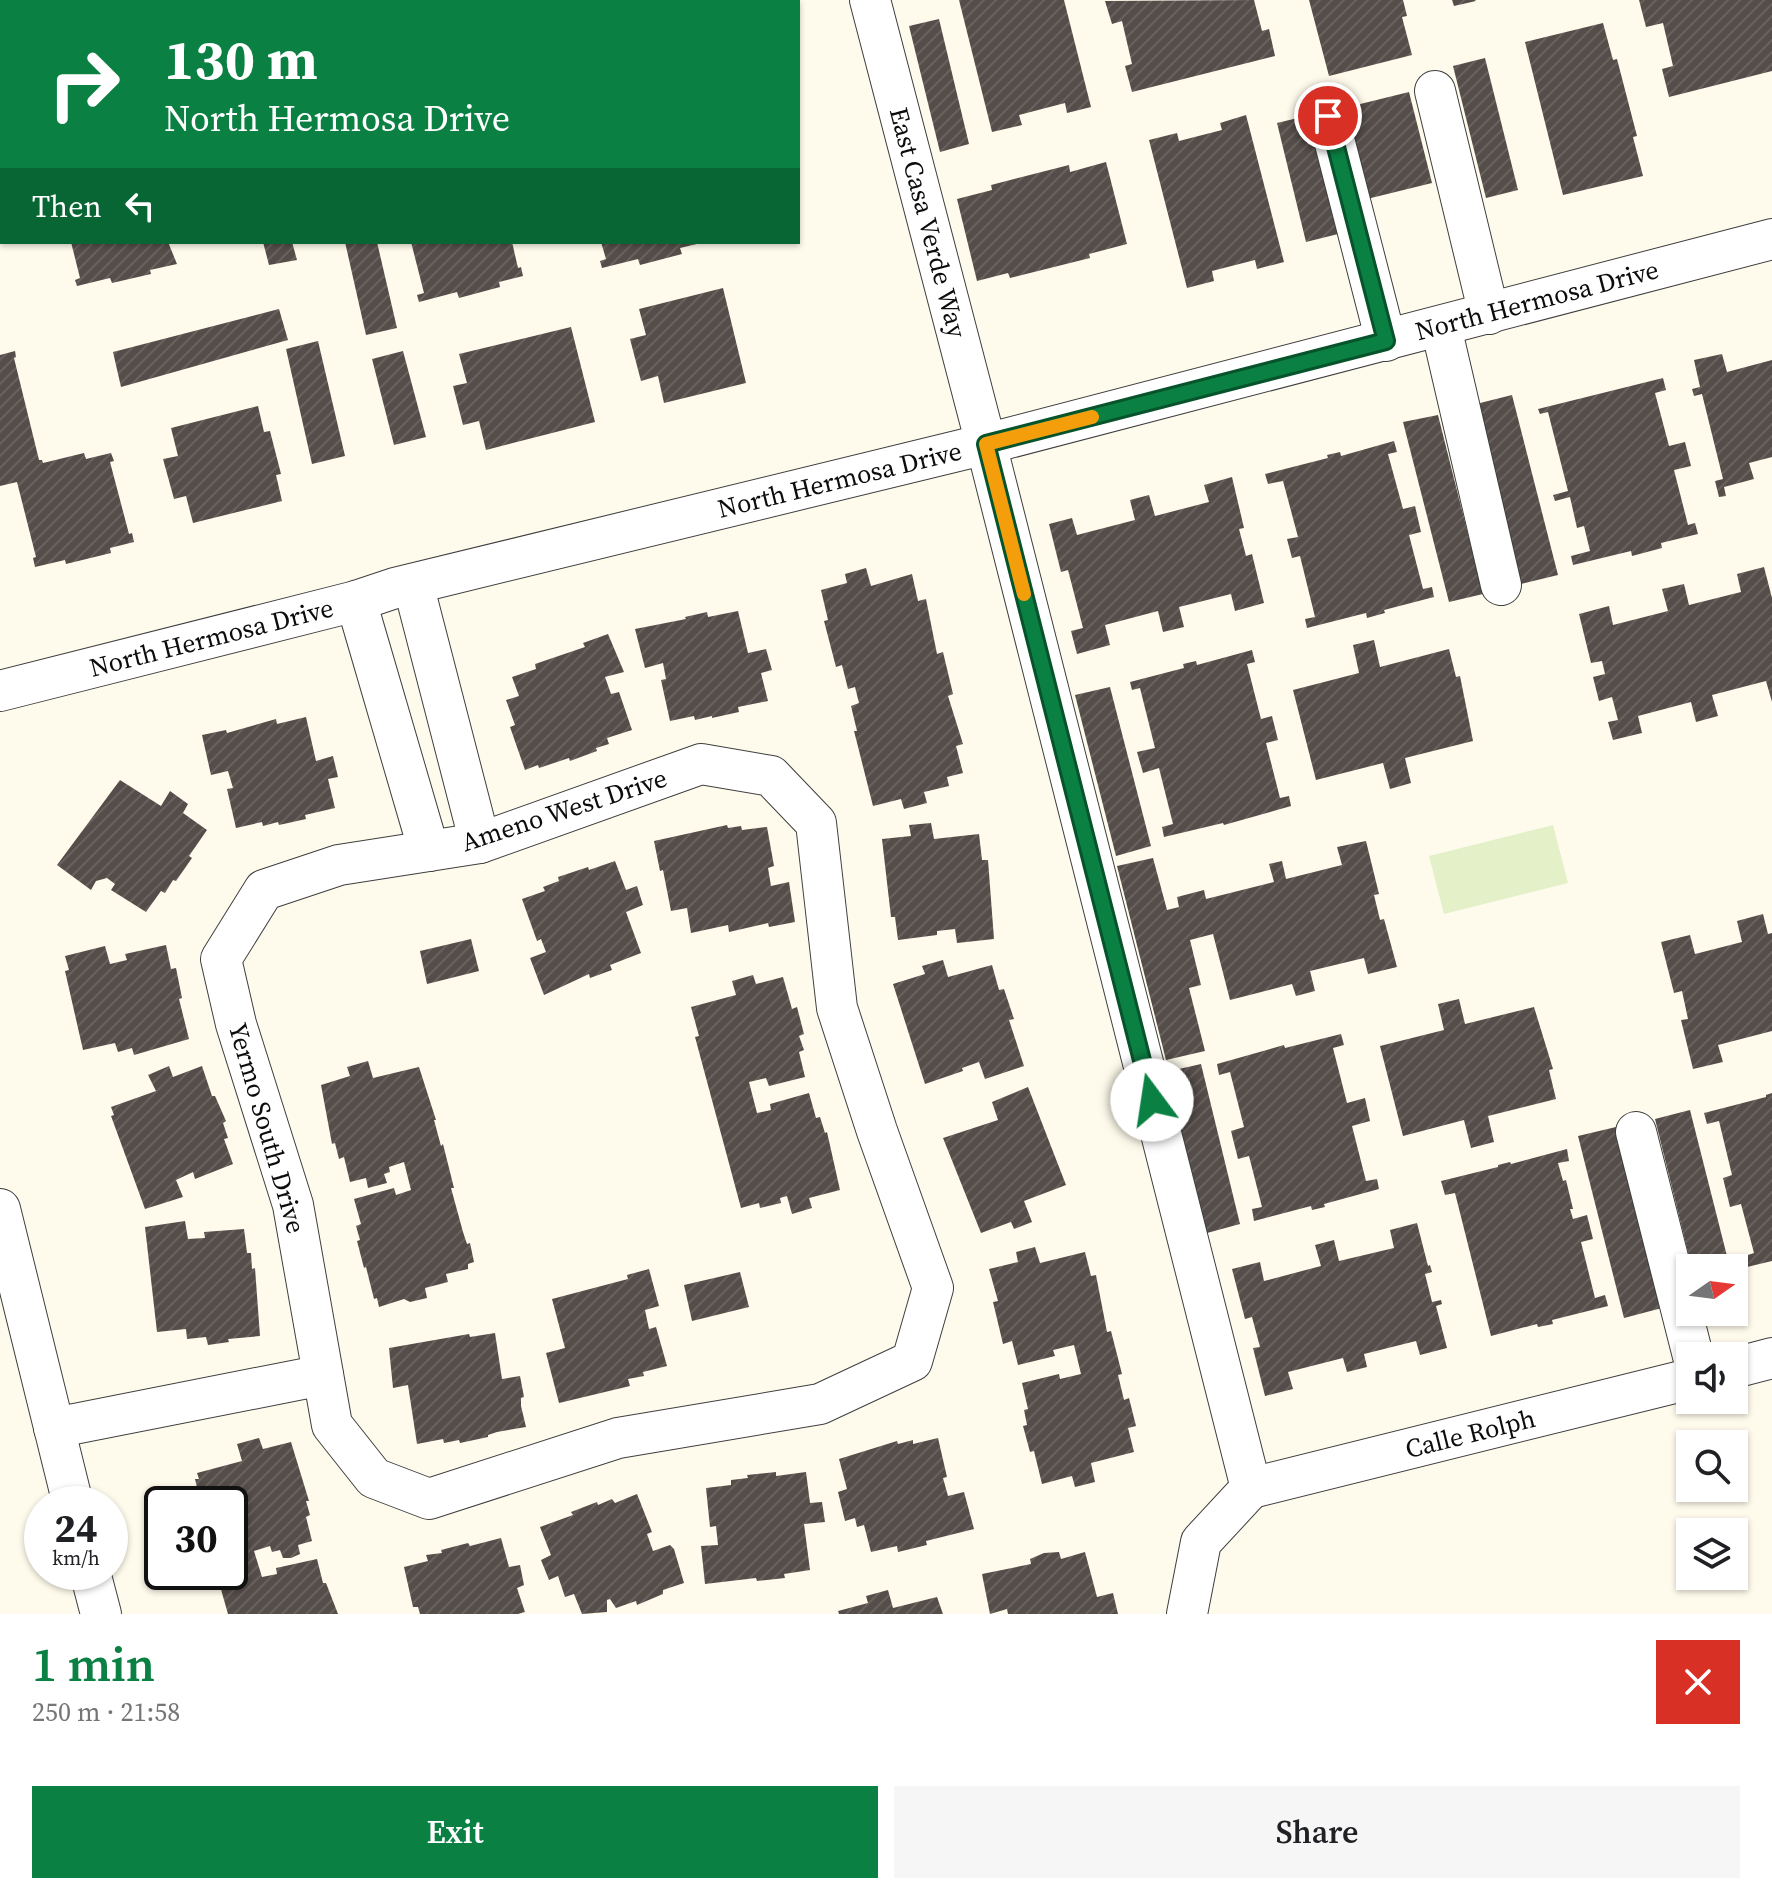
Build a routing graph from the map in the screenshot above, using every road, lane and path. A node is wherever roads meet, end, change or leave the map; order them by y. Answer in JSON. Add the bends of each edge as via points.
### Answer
{"nodes":[{"id":1,"x":870,"y":0,"type":"edge"},
{"id":2,"x":1435,"y":91,"type":"dead end"},
{"id":3,"x":1328,"y":116,"type":"dead end"},
{"id":4,"x":1772,"y":239,"type":"edge"},
{"id":5,"x":1489,"y":314,"type":"junction"},
{"id":6,"x":1441,"y":327,"type":"junction"},
{"id":7,"x":1386,"y":341,"type":"junction"},
{"id":8,"x":986,"y":444,"type":"junction"},
{"id":9,"x":413,"y":584,"type":"junction"},
{"id":10,"x":1501,"y":585,"type":"dead end"},
{"id":11,"x":356,"y":601,"type":"junction"},
{"id":12,"x":0,"y":691,"type":"edge"},
{"id":13,"x":445,"y":709,"type":"junction"},
{"id":14,"x":392,"y":725,"type":"junction"},
{"id":15,"x":480,"y":843,"type":"junction"},
{"id":16,"x":429,"y":851,"type":"junction"},
{"id":17,"x":264,"y":890,"type":"joint"},
{"id":18,"x":1636,"y":1132,"type":"dead end"},
{"id":19,"x":0,"y":1209,"type":"edge"},
{"id":20,"x":1689,"y":1342,"type":"edge"},
{"id":21,"x":1772,"y":1358,"type":"edge"},
{"id":22,"x":1748,"y":1364,"type":"edge"},
{"id":23,"x":323,"y":1375,"type":"junction"},
{"id":24,"x":1676,"y":1382,"type":"edge"},
{"id":25,"x":332,"y":1425,"type":"joint"},
{"id":26,"x":54,"y":1428,"type":"junction"},
{"id":27,"x":68,"y":1486,"type":"edge"},
{"id":28,"x":1251,"y":1488,"type":"junction"},
{"id":29,"x":95,"y":1590,"type":"edge"},
{"id":30,"x":101,"y":1614,"type":"edge"},
{"id":31,"x":1187,"y":1614,"type":"edge"}],
"edges":[{"from":1,"to":8,"type":"street","name":"East Casa Verde Way"},
{"from":2,"to":5,"type":"street"},
{"from":3,"to":7,"type":"street"},
{"from":4,"to":5,"type":"street","name":"North Hermosa Drive"},
{"from":5,"to":6,"type":"street","name":"North Hermosa Drive"},
{"from":6,"to":7,"type":"street","name":"North Hermosa Drive"},
{"from":6,"to":10,"type":"street"},
{"from":7,"to":8,"type":"street","name":"North Hermosa Drive"},
{"from":8,"to":9,"type":"street","name":"North Hermosa Drive"},
{"from":8,"to":28,"type":"street","name":"East Casa Verde Way"},
{"from":9,"to":11,"type":"street","name":"North Hermosa Drive"},
{"from":9,"to":13,"type":"street"},
{"from":11,"to":12,"type":"street","name":"North Hermosa Drive"},
{"from":11,"to":14,"type":"street"},
{"from":13,"to":14,"type":"street"},
{"from":13,"to":15,"type":"street"},
{"from":14,"to":16,"type":"street"},
{"from":15,"to":16,"type":"street","name":"Ameno West Drive"},
{"from":15,"to":25,"type":"street","name":"Ameno West Drive","via":[[701,764],[771,776],[816,823],[837,1008],[933,1288],[912,1361],[820,1404],[618,1438],[429,1499],[374,1478]]},
{"from":16,"to":17,"type":"street","name":"Ameno West Drive","via":[[339,865]]},
{"from":17,"to":23,"type":"street","name":"Yermo South Drive","via":[[221,959],[293,1205]]},
{"from":18,"to":20,"type":"street"},
{"from":19,"to":26,"type":"street"},
{"from":21,"to":22,"type":"street"},
{"from":23,"to":25,"type":"street","name":"Yermo South Drive"},
{"from":23,"to":26,"type":"street"},
{"from":24,"to":28,"type":"street","name":"Calle Rolph"},
{"from":26,"to":27,"type":"street"},
{"from":28,"to":31,"type":"street","via":[[1201,1542]]},
{"from":29,"to":30,"type":"street"}]}
